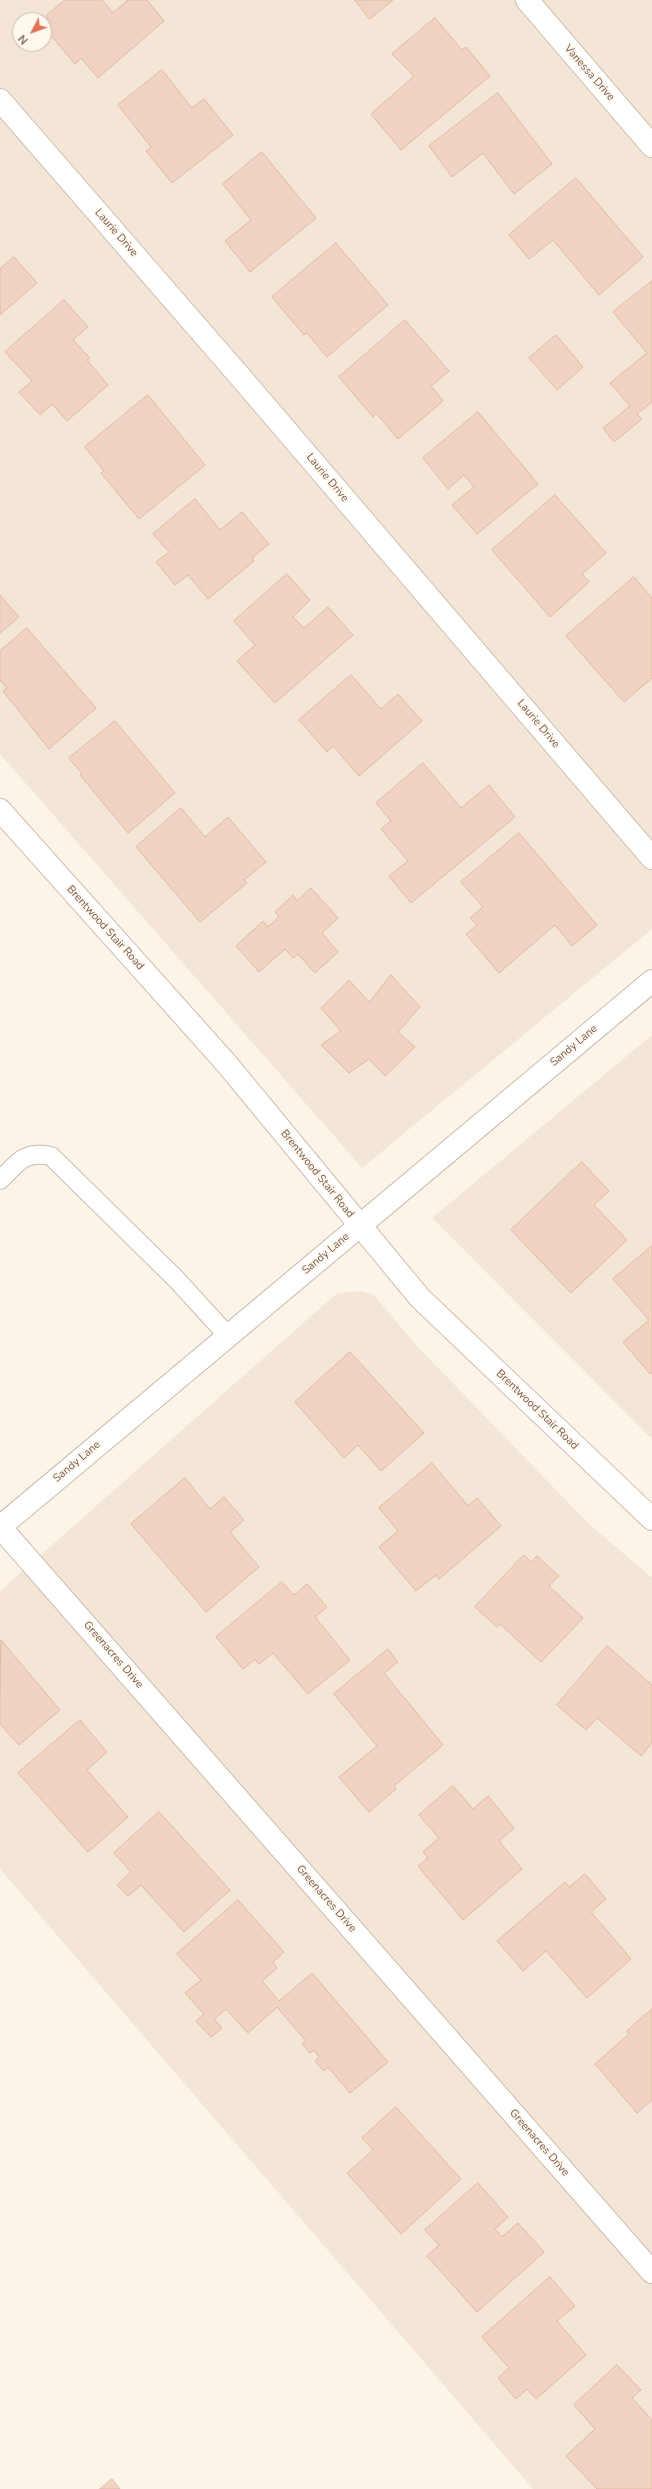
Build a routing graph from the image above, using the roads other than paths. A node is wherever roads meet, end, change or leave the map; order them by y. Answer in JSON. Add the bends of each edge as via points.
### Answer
{"nodes":[{"id":1,"x":527,"y":0,"type":"edge"},
{"id":2,"x":0,"y":100,"type":"edge"},
{"id":3,"x":652,"y":146,"type":"edge"},
{"id":4,"x":0,"y":810,"type":"edge"},
{"id":5,"x":652,"y":858,"type":"edge"},
{"id":6,"x":652,"y":981,"type":"edge"},
{"id":7,"x":0,"y":1180,"type":"edge"},
{"id":8,"x":359,"y":1226,"type":"junction"},
{"id":9,"x":228,"y":1336,"type":"junction"},
{"id":10,"x":652,"y":1519,"type":"edge"},
{"id":11,"x":0,"y":1527,"type":"edge"},
{"id":12,"x":652,"y":2272,"type":"edge"}],
"edges":[{"from":1,"to":3,"type":"street","name":"Vanessa Drive"},
{"from":2,"to":5,"type":"street","name":"Laurie Drive"},
{"from":4,"to":8,"type":"street","name":"Brentwood Stair Road","via":[[226,1063]]},
{"from":6,"to":8,"type":"street","name":"Sandy Lane"},
{"from":7,"to":9,"type":"lane","via":[[21,1160],[35,1153],[50,1156],[177,1280]]},
{"from":8,"to":9,"type":"street","name":"Sandy Lane"},
{"from":8,"to":10,"type":"street","name":"Brentwood Stair Road","via":[[420,1298]]},
{"from":9,"to":11,"type":"street","name":"Sandy Lane"},
{"from":11,"to":12,"type":"street","name":"Greenacres Drive"}]}
